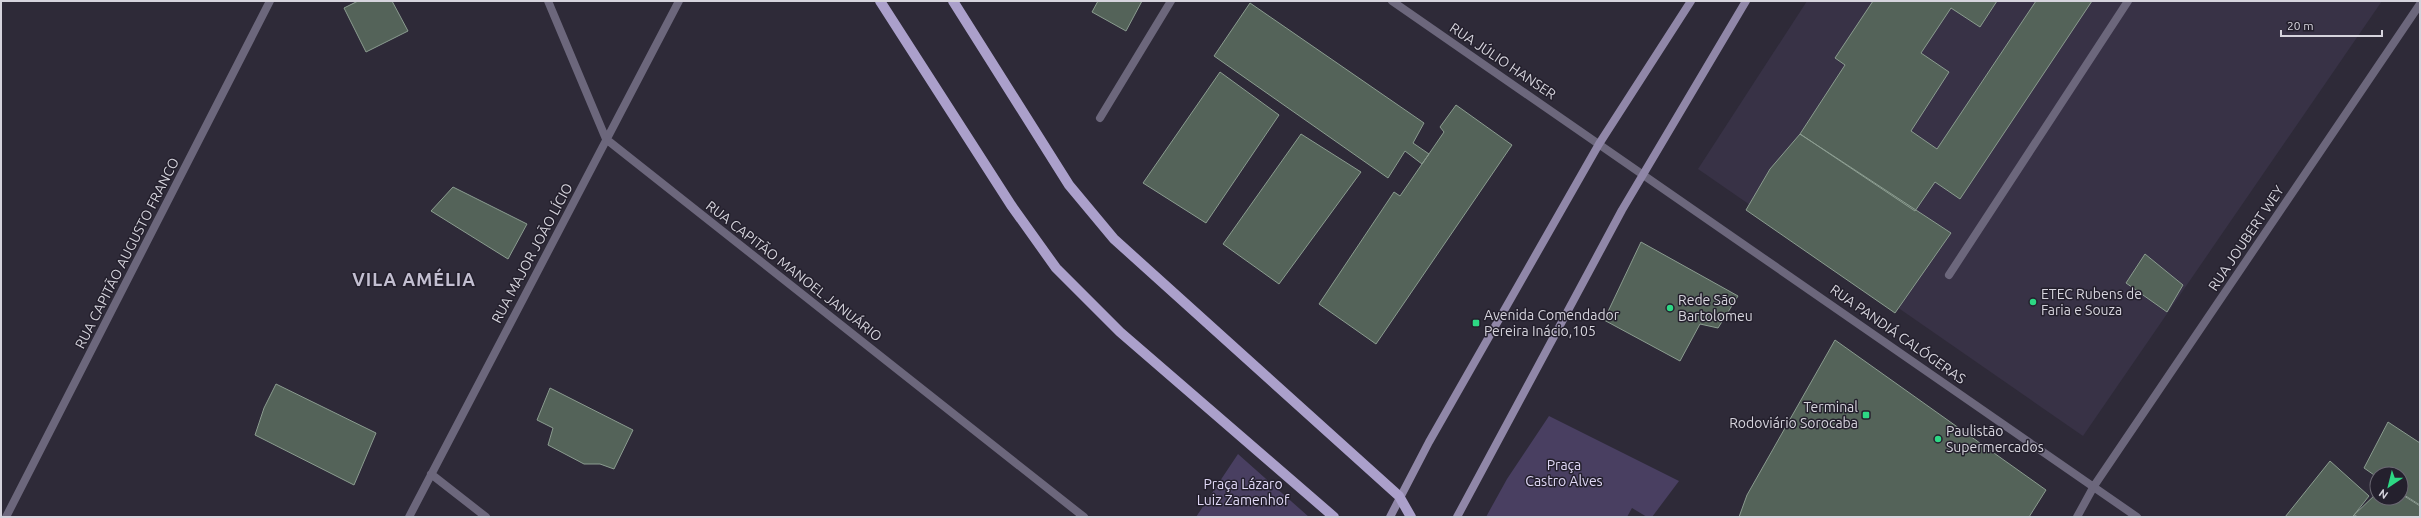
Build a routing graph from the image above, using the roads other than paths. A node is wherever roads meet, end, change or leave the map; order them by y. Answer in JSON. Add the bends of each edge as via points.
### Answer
{"nodes":[{"id":1,"x":270,"y":1,"type":"edge"},
{"id":2,"x":548,"y":1,"type":"edge"},
{"id":3,"x":679,"y":1,"type":"edge"},
{"id":4,"x":880,"y":1,"type":"edge"},
{"id":5,"x":953,"y":1,"type":"edge"},
{"id":6,"x":1171,"y":1,"type":"edge"},
{"id":7,"x":1392,"y":1,"type":"edge"},
{"id":8,"x":1691,"y":1,"type":"edge"},
{"id":9,"x":1746,"y":1,"type":"edge"},
{"id":10,"x":2128,"y":1,"type":"edge"},
{"id":11,"x":2420,"y":4,"type":"edge"},
{"id":12,"x":1100,"y":118,"type":"dead end"},
{"id":13,"x":606,"y":139,"type":"junction"},
{"id":14,"x":1599,"y":144,"type":"junction"},
{"id":15,"x":1643,"y":173,"type":"junction"},
{"id":16,"x":1949,"y":275,"type":"dead end"},
{"id":17,"x":431,"y":474,"type":"junction"},
{"id":18,"x":2094,"y":486,"type":"junction"},
{"id":19,"x":1399,"y":496,"type":"junction"},
{"id":20,"x":6,"y":517,"type":"edge"},
{"id":21,"x":409,"y":517,"type":"edge"},
{"id":22,"x":486,"y":517,"type":"edge"},
{"id":23,"x":1084,"y":517,"type":"edge"},
{"id":24,"x":1334,"y":517,"type":"edge"},
{"id":25,"x":1390,"y":517,"type":"edge"},
{"id":26,"x":1412,"y":517,"type":"edge"},
{"id":27,"x":1457,"y":517,"type":"edge"},
{"id":28,"x":2077,"y":517,"type":"edge"},
{"id":29,"x":2137,"y":517,"type":"edge"}],
"edges":[{"from":1,"to":20,"type":"street","name":"RUA CAPITÃO AUGUSTO FRANCO"},
{"from":2,"to":13,"type":"street","name":"RUA CAPITÃO MANOEL JANUÁRIO"},
{"from":3,"to":13,"type":"street","name":"RUA MAJOR JOÃO LÍCIO"},
{"from":4,"to":24,"type":"main road","via":[[1011,205],[1056,268],[1120,332]]},
{"from":5,"to":19,"type":"main road","via":[[1069,185],[1114,239]]},
{"from":6,"to":12,"type":"street"},
{"from":7,"to":14,"type":"street","name":"RUA JÚLIO HANSER"},
{"from":8,"to":14,"type":"main road"},
{"from":9,"to":15,"type":"main road"},
{"from":10,"to":16,"type":"street"},
{"from":11,"to":18,"type":"street","name":"RUA JOUBERT WEY"},
{"from":13,"to":17,"type":"street","name":"RUA MAJOR JOÃO LÍCIO"},
{"from":13,"to":23,"type":"street","name":"RUA CAPITÃO MANOEL JANUÁRIO"},
{"from":14,"to":15,"type":"street","name":"RUA JÚLIO HANSER"},
{"from":14,"to":19,"type":"main road"},
{"from":15,"to":18,"type":"street","name":"RUA PANDIÁ CALÓGERAS"},
{"from":15,"to":27,"type":"main road"},
{"from":17,"to":21,"type":"street","name":"RUA MAJOR JOÃO LÍCIO"},
{"from":17,"to":22,"type":"street"},
{"from":18,"to":28,"type":"street","name":"RUA JOUBERT WEY"},
{"from":18,"to":29,"type":"street","name":"RUA PANDIÁ CALÓGERAS"},
{"from":19,"to":25,"type":"main road"},
{"from":19,"to":26,"type":"main road"}]}
